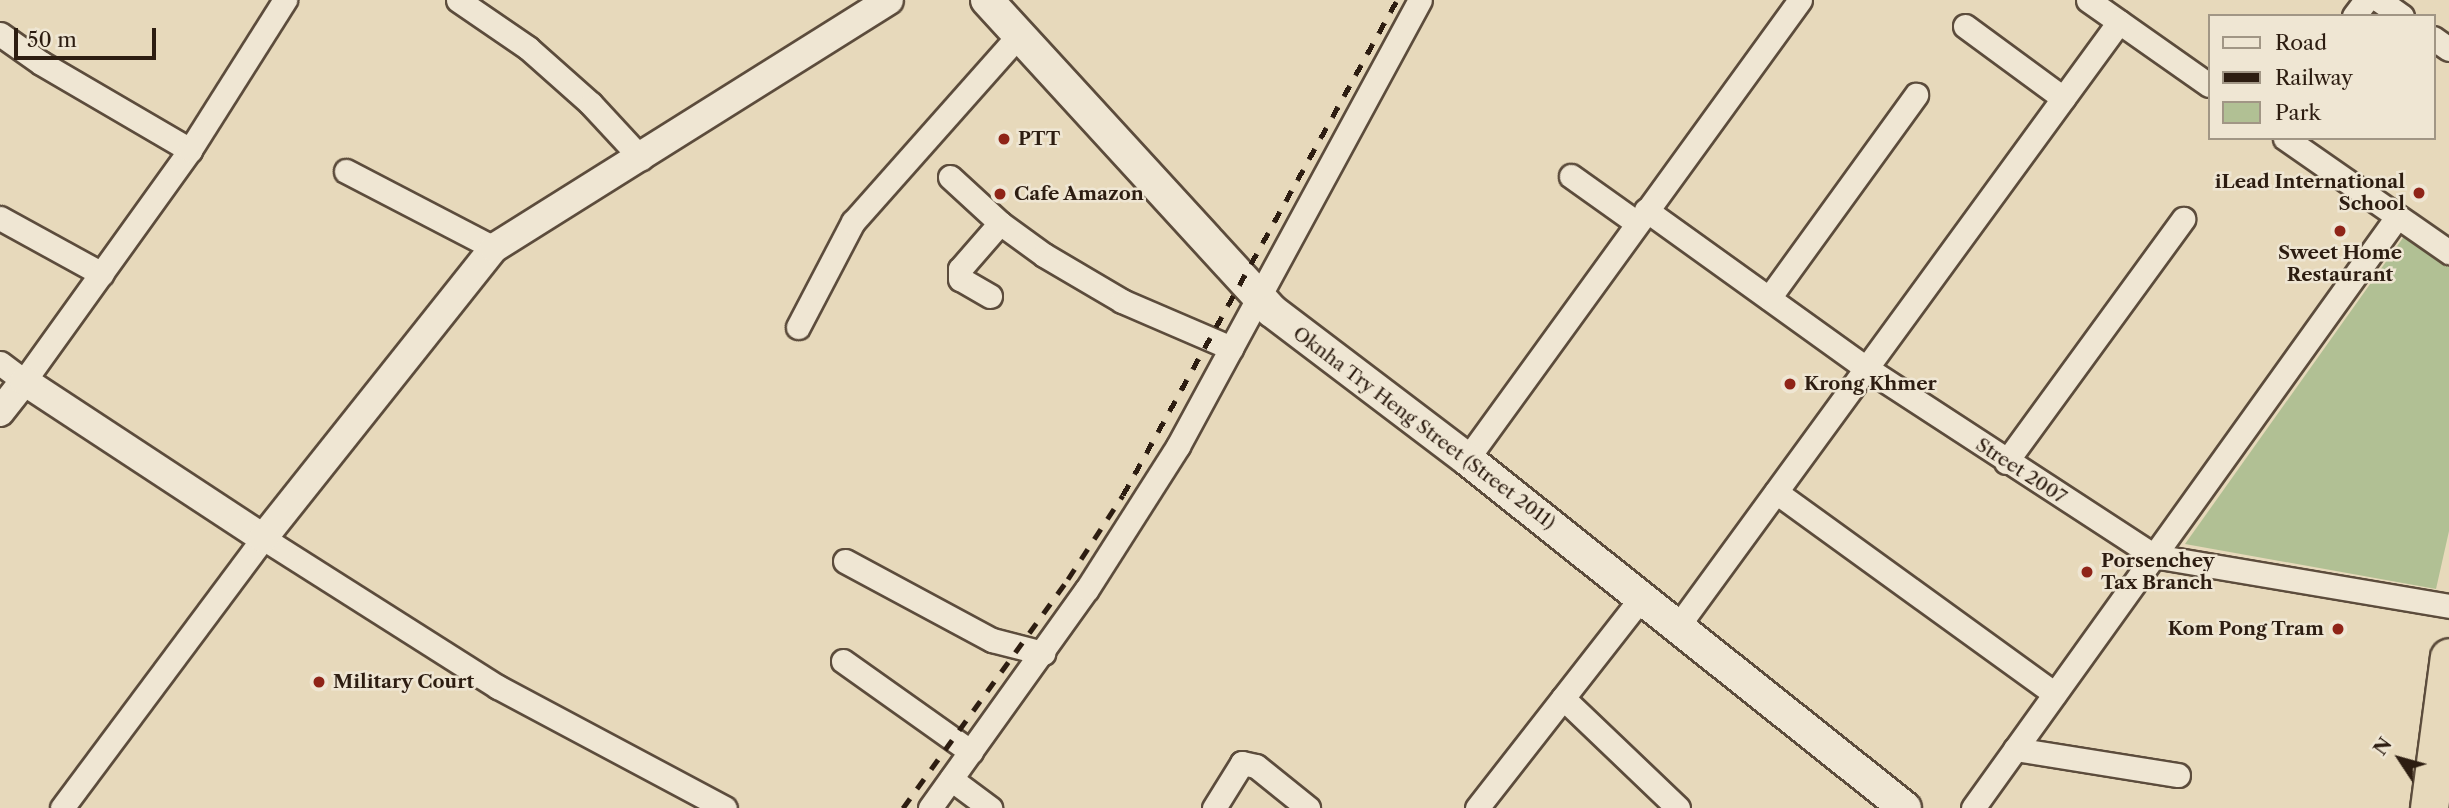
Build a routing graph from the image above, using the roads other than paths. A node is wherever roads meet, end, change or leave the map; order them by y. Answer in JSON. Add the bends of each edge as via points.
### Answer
{"nodes":[{"id":1,"x":285,"y":0,"type":"edge"},
{"id":2,"x":458,"y":0,"type":"edge"},
{"id":3,"x":889,"y":0,"type":"edge"},
{"id":4,"x":987,"y":0,"type":"edge"},
{"id":5,"x":1420,"y":0,"type":"edge"},
{"id":6,"x":1800,"y":0,"type":"edge"},
{"id":7,"x":2379,"y":0,"type":"edge"},
{"id":8,"x":2094,"y":2,"type":"edge"},
{"id":9,"x":2399,"y":14,"type":"edge"},
{"id":10,"x":2119,"y":22,"type":"junction"},
{"id":11,"x":1965,"y":26,"type":"dead end"},
{"id":12,"x":0,"y":34,"type":"edge"},
{"id":13,"x":1019,"y":35,"type":"junction"},
{"id":14,"x":2208,"y":84,"type":"edge"},
{"id":15,"x":1916,"y":95,"type":"dead end"},
{"id":16,"x":2063,"y":98,"type":"junction"},
{"id":17,"x":2288,"y":140,"type":"edge"},
{"id":18,"x":190,"y":150,"type":"junction"},
{"id":19,"x":641,"y":158,"type":"junction"},
{"id":20,"x":346,"y":171,"type":"dead end"},
{"id":21,"x":1572,"y":176,"type":"dead end"},
{"id":22,"x":950,"y":177,"type":"dead end"},
{"id":23,"x":1642,"y":216,"type":"junction"},
{"id":24,"x":2397,"y":217,"type":"junction"},
{"id":25,"x":0,"y":218,"type":"edge"},
{"id":26,"x":2183,"y":219,"type":"dead end"},
{"id":27,"x":1000,"y":223,"type":"junction"},
{"id":28,"x":494,"y":248,"type":"junction"},
{"id":29,"x":2449,"y":253,"type":"edge"},
{"id":30,"x":102,"y":274,"type":"junction"},
{"id":31,"x":990,"y":296,"type":"dead end"},
{"id":32,"x":1258,"y":297,"type":"junction"},
{"id":33,"x":1769,"y":299,"type":"junction"},
{"id":34,"x":798,"y":327,"type":"dead end"},
{"id":35,"x":1231,"y":348,"type":"junction"},
{"id":36,"x":0,"y":363,"type":"edge"},
{"id":37,"x":1866,"y":368,"type":"junction"},
{"id":38,"x":24,"y":381,"type":"junction"},
{"id":39,"x":0,"y":412,"type":"edge"},
{"id":40,"x":1467,"y":459,"type":"junction"},
{"id":41,"x":2006,"y":462,"type":"junction"},
{"id":42,"x":1776,"y":492,"type":"junction"},
{"id":43,"x":263,"y":538,"type":"junction"},
{"id":44,"x":2154,"y":556,"type":"junction"},
{"id":45,"x":845,"y":561,"type":"dead end"},
{"id":46,"x":1642,"y":597,"type":"junction"},
{"id":47,"x":2449,"y":607,"type":"edge"},
{"id":48,"x":1678,"y":626,"type":"junction"},
{"id":49,"x":1043,"y":653,"type":"junction"},
{"id":50,"x":2449,"y":657,"type":"edge"},
{"id":51,"x":842,"y":661,"type":"dead end"},
{"id":52,"x":2055,"y":694,"type":"junction"},
{"id":53,"x":1563,"y":698,"type":"junction"},
{"id":54,"x":2015,"y":749,"type":"junction"},
{"id":55,"x":971,"y":752,"type":"junction"},
{"id":56,"x":2178,"y":775,"type":"dead end"},
{"id":57,"x":951,"y":779,"type":"junction"},
{"id":58,"x":61,"y":808,"type":"edge"},
{"id":59,"x":725,"y":808,"type":"edge"},
{"id":60,"x":930,"y":808,"type":"edge"},
{"id":61,"x":990,"y":808,"type":"edge"},
{"id":62,"x":1214,"y":808,"type":"edge"},
{"id":63,"x":1308,"y":808,"type":"edge"},
{"id":64,"x":1477,"y":808,"type":"edge"},
{"id":65,"x":1678,"y":808,"type":"edge"},
{"id":66,"x":1905,"y":808,"type":"edge"},
{"id":67,"x":1973,"y":808,"type":"edge"},
{"id":68,"x":2429,"y":808,"type":"edge"}],
"edges":[{"from":1,"to":18,"type":"street"},
{"from":2,"to":19,"type":"street","via":[[528,48],[591,104]]},
{"from":3,"to":19,"type":"street"},
{"from":4,"to":13,"type":"main road","name":"Oknha Try Heng Street (Street 2011)"},
{"from":5,"to":32,"type":"street"},
{"from":6,"to":23,"type":"street"},
{"from":7,"to":9,"type":"street"},
{"from":8,"to":10,"type":"street"},
{"from":10,"to":14,"type":"street"},
{"from":10,"to":16,"type":"street"},
{"from":11,"to":16,"type":"street"},
{"from":12,"to":18,"type":"street"},
{"from":13,"to":32,"type":"main road","name":"Oknha Try Heng Street (Street 2011)"},
{"from":13,"to":34,"type":"street","via":[[853,222]]},
{"from":15,"to":33,"type":"street"},
{"from":16,"to":37,"type":"street"},
{"from":17,"to":24,"type":"street"},
{"from":18,"to":30,"type":"street"},
{"from":19,"to":28,"type":"street"},
{"from":20,"to":28,"type":"street"},
{"from":21,"to":23,"type":"street","name":"Street 2007"},
{"from":22,"to":27,"type":"street"},
{"from":23,"to":33,"type":"street","name":"Street 2007"},
{"from":23,"to":40,"type":"street"},
{"from":24,"to":29,"type":"street"},
{"from":24,"to":44,"type":"street"},
{"from":25,"to":30,"type":"street"},
{"from":26,"to":41,"type":"street"},
{"from":27,"to":31,"type":"street","via":[[960,270],[960,279]]},
{"from":27,"to":35,"type":"street","via":[[1122,301]]},
{"from":28,"to":43,"type":"street"},
{"from":30,"to":38,"type":"street"},
{"from":32,"to":35,"type":"street"},
{"from":32,"to":40,"type":"main road","name":"Oknha Try Heng Street (Street 2011)","via":[[1302,337]]},
{"from":33,"to":37,"type":"street","name":"Street 2007"},
{"from":35,"to":49,"type":"street","via":[[1178,446]]},
{"from":36,"to":38,"type":"street"},
{"from":37,"to":41,"type":"street","name":"Street 2007"},
{"from":37,"to":42,"type":"street"},
{"from":38,"to":39,"type":"street"},
{"from":38,"to":43,"type":"street"},
{"from":40,"to":46,"type":"main road","name":"Oknha Try Heng Street (Street 2011)"},
{"from":41,"to":44,"type":"street","name":"Street 2007"},
{"from":42,"to":48,"type":"street"},
{"from":42,"to":52,"type":"street"},
{"from":43,"to":58,"type":"street"},
{"from":43,"to":59,"type":"street","via":[[498,687]]},
{"from":44,"to":47,"type":"street","name":"Street 2007"},
{"from":44,"to":52,"type":"street"},
{"from":45,"to":49,"type":"street","via":[[992,640]]},
{"from":46,"to":48,"type":"main road","name":"Oknha Try Heng Street (Street 2011)"},
{"from":46,"to":53,"type":"street"},
{"from":48,"to":66,"type":"main road","name":"Oknha Try Heng Street (Street 2011)"},
{"from":49,"to":55,"type":"street"},
{"from":50,"to":68,"type":"highway"},
{"from":51,"to":55,"type":"street"},
{"from":52,"to":54,"type":"street"},
{"from":53,"to":64,"type":"street"},
{"from":53,"to":65,"type":"street"},
{"from":54,"to":56,"type":"street"},
{"from":54,"to":67,"type":"street"},
{"from":55,"to":57,"type":"street"},
{"from":57,"to":60,"type":"street"},
{"from":57,"to":61,"type":"street"},
{"from":62,"to":63,"type":"street","via":[[1242,762],[1256,766]]}]}
